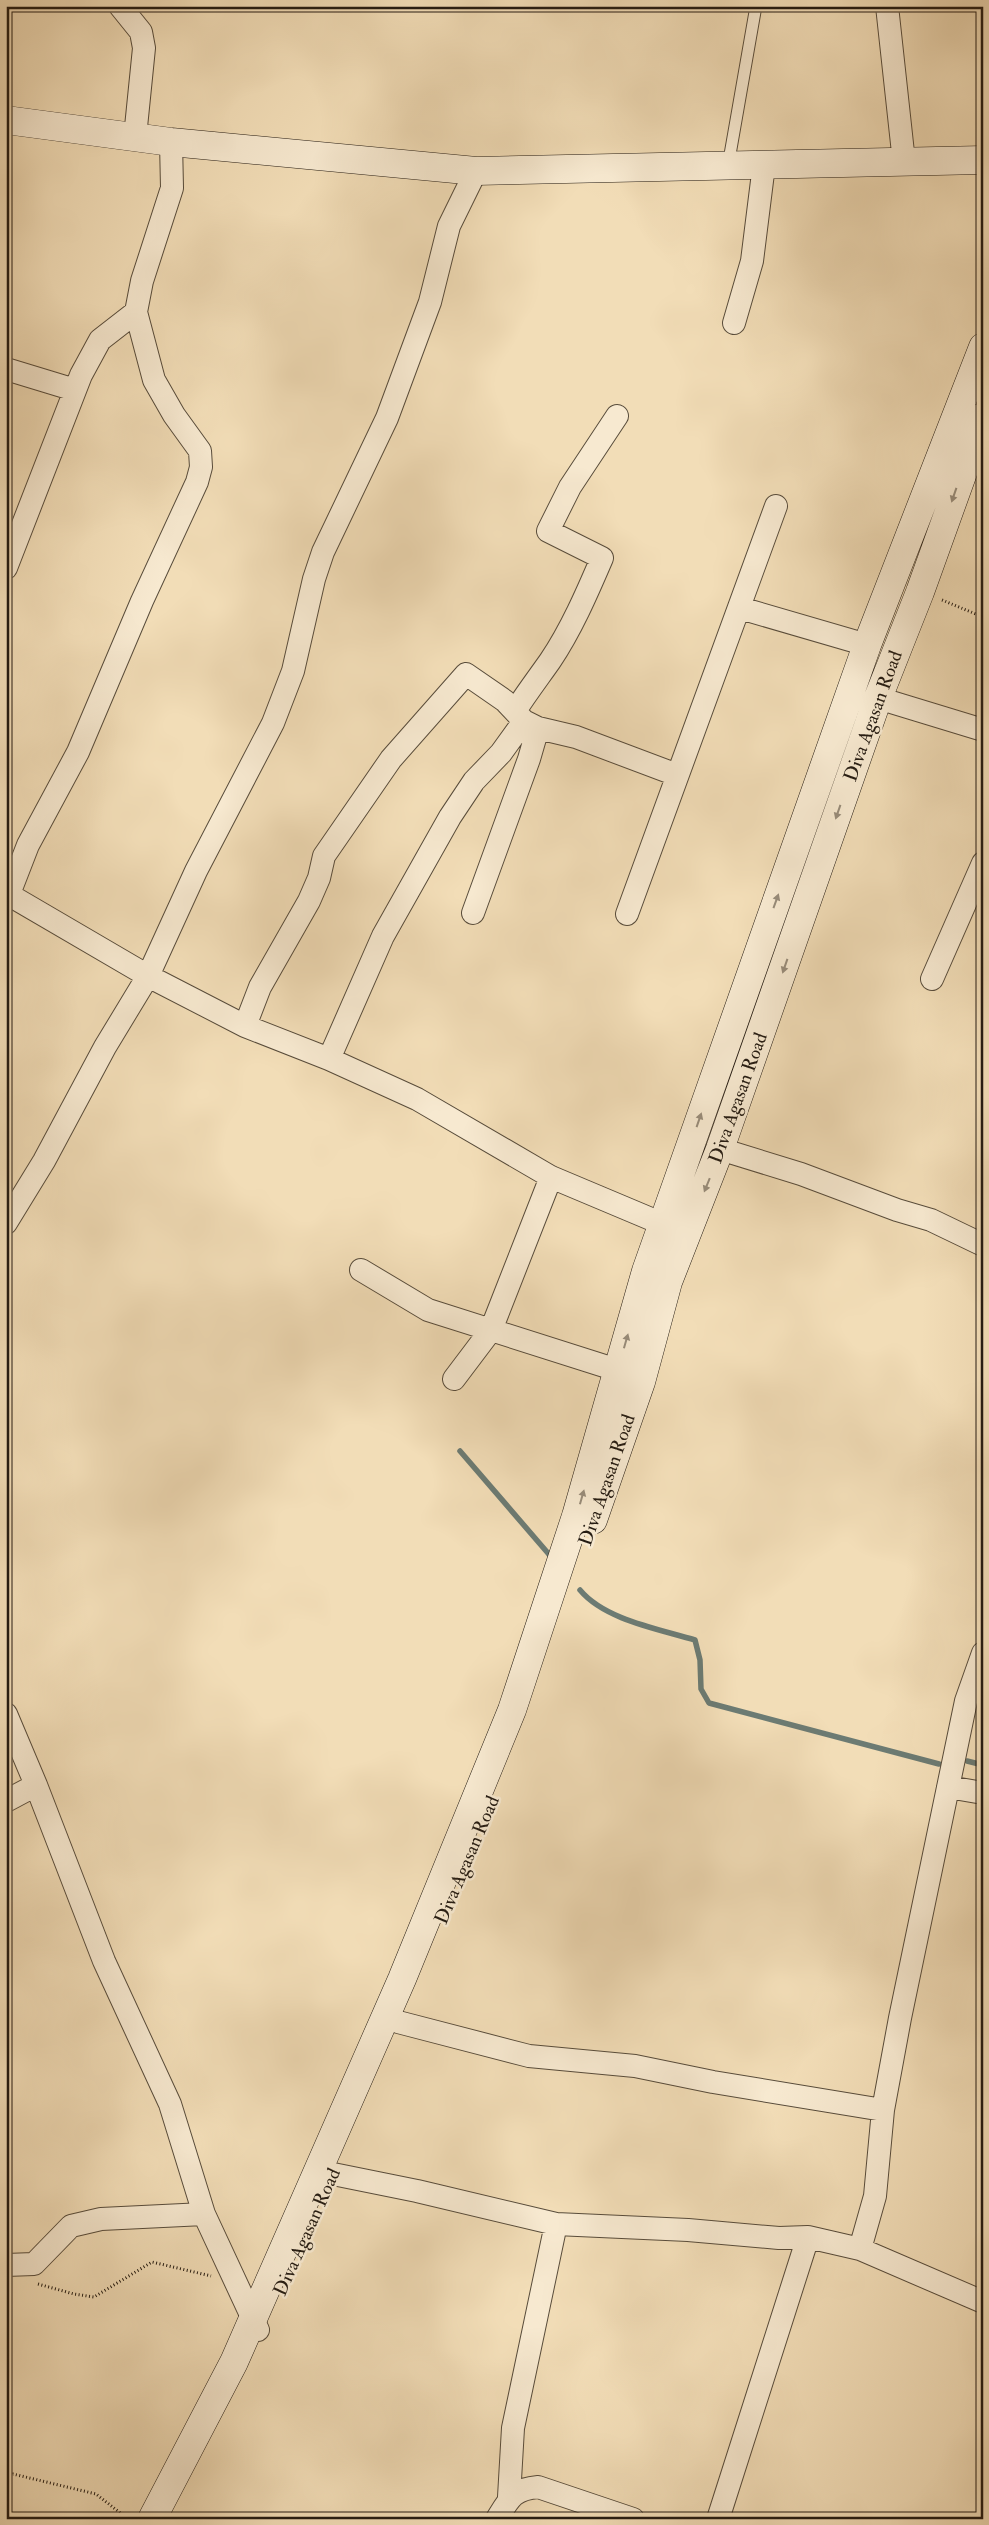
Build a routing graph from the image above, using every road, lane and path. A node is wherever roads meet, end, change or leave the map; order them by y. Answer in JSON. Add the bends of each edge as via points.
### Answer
{"nodes":[{"id":1,"x":120,"y":6,"type":"edge"},
{"id":2,"x":756,"y":6,"type":"edge"},
{"id":3,"x":887,"y":6,"type":"edge"},
{"id":4,"x":6,"y":120,"type":"edge"},
{"id":5,"x":136,"y":137,"type":"junction"},
{"id":6,"x":171,"y":142,"type":"junction"},
{"id":7,"x":983,"y":160,"type":"edge"},
{"id":8,"x":904,"y":162,"type":"junction"},
{"id":9,"x":764,"y":165,"type":"junction"},
{"id":10,"x":728,"y":166,"type":"junction"},
{"id":11,"x":476,"y":171,"type":"junction"},
{"id":12,"x":136,"y":312,"type":"junction"},
{"id":13,"x":734,"y":323,"type":"dead end"},
{"id":14,"x":983,"y":347,"type":"edge"},
{"id":15,"x":6,"y":369,"type":"edge"},
{"id":16,"x":75,"y":390,"type":"junction"},
{"id":17,"x":617,"y":416,"type":"dead end"},
{"id":18,"x":983,"y":417,"type":"edge"},
{"id":19,"x":974,"y":465,"type":"edge"},
{"id":20,"x":776,"y":506,"type":"dead end"},
{"id":21,"x":6,"y":568,"type":"edge"},
{"id":22,"x":920,"y":592,"type":"junction"},
{"id":23,"x":740,"y":608,"type":"junction"},
{"id":24,"x":983,"y":617,"type":"edge"},
{"id":25,"x":867,"y":645,"type":"junction"},
{"id":26,"x":878,"y":698,"type":"junction"},
{"id":27,"x":526,"y":720,"type":"junction"},
{"id":28,"x":983,"y":730,"type":"edge"},
{"id":29,"x":676,"y":775,"type":"junction"},
{"id":30,"x":983,"y":863,"type":"edge"},
{"id":31,"x":9,"y":899,"type":"edge"},
{"id":32,"x":472,"y":912,"type":"dead end"},
{"id":33,"x":627,"y":914,"type":"dead end"},
{"id":34,"x":148,"y":976,"type":"junction"},
{"id":35,"x":932,"y":979,"type":"dead end"},
{"id":36,"x":245,"y":1026,"type":"junction"},
{"id":37,"x":329,"y":1060,"type":"junction"},
{"id":38,"x":720,"y":1150,"type":"junction"},
{"id":39,"x":550,"y":1177,"type":"junction"},
{"id":40,"x":6,"y":1223,"type":"edge"},
{"id":41,"x":662,"y":1224,"type":"junction"},
{"id":42,"x":687,"y":1234,"type":"junction"},
{"id":43,"x":983,"y":1245,"type":"edge"},
{"id":44,"x":361,"y":1270,"type":"dead end"},
{"id":45,"x":491,"y":1330,"type":"junction"},
{"id":46,"x":629,"y":1376,"type":"junction"},
{"id":47,"x":454,"y":1379,"type":"dead end"},
{"id":48,"x":983,"y":1653,"type":"edge"},
{"id":49,"x":6,"y":1714,"type":"edge"},
{"id":50,"x":36,"y":1785,"type":"junction"},
{"id":51,"x":948,"y":1787,"type":"junction"},
{"id":52,"x":983,"y":1794,"type":"edge"},
{"id":53,"x":6,"y":1801,"type":"edge"},
{"id":54,"x":398,"y":2022,"type":"junction"},
{"id":55,"x":883,"y":2110,"type":"junction"},
{"id":56,"x":333,"y":2174,"type":"junction"},
{"id":57,"x":204,"y":2214,"type":"junction"},
{"id":58,"x":556,"y":2224,"type":"junction"},
{"id":59,"x":808,"y":2237,"type":"junction"},
{"id":60,"x":860,"y":2249,"type":"junction"},
{"id":61,"x":6,"y":2265,"type":"edge"},
{"id":62,"x":29,"y":2282,"type":"dead end"},
{"id":63,"x":236,"y":2282,"type":"junction"},
{"id":64,"x":982,"y":2299,"type":"edge"},
{"id":65,"x":256,"y":2326,"type":"junction"},
{"id":66,"x":6,"y":2477,"type":"edge"},
{"id":67,"x":510,"y":2497,"type":"junction"},
{"id":68,"x":128,"y":2519,"type":"edge"},
{"id":69,"x":152,"y":2519,"type":"edge"},
{"id":70,"x":168,"y":2519,"type":"edge"},
{"id":71,"x":498,"y":2519,"type":"edge"},
{"id":72,"x":632,"y":2519,"type":"edge"},
{"id":73,"x":718,"y":2519,"type":"edge"}],
"edges":[{"from":1,"to":5,"type":"street","via":[[141,32],[144,48]]},
{"from":2,"to":10,"type":"lane"},
{"from":3,"to":8,"type":"street"},
{"from":4,"to":5,"type":"street"},
{"from":5,"to":6,"type":"street"},
{"from":6,"to":11,"type":"street"},
{"from":6,"to":12,"type":"street","via":[[172,188],[142,281]]},
{"from":7,"to":8,"type":"street"},
{"from":8,"to":9,"type":"street"},
{"from":9,"to":10,"type":"street"},
{"from":9,"to":13,"type":"street","via":[[752,261]]},
{"from":10,"to":11,"type":"street"},
{"from":11,"to":34,"type":"street","via":[[449,226],[430,302],[387,418],[323,552],[293,671],[273,723],[196,871]]},
{"from":12,"to":16,"type":"street","via":[[100,340]]},
{"from":12,"to":31,"type":"street","via":[[154,380],[200,451],[199,474],[78,752],[28,845]]},
{"from":14,"to":25,"type":"street"},
{"from":15,"to":16,"type":"street"},
{"from":16,"to":21,"type":"street"},
{"from":17,"to":27,"type":"street","via":[[570,487],[548,531],[602,558],[550,661],[539,673]]},
{"from":18,"to":19,"type":"street","name":"Diva Agasan Road"},
{"from":19,"to":22,"type":"street","name":"Diva Agasan Road","one_way":true},
{"from":20,"to":23,"type":"street"},
{"from":22,"to":24,"type":"path"},
{"from":22,"to":26,"type":"street","name":"Diva Agasan Road"},
{"from":23,"to":25,"type":"street"},
{"from":23,"to":29,"type":"street"},
{"from":41,"to":25,"type":"street","one_way":true},
{"from":26,"to":28,"type":"street"},
{"from":26,"to":38,"type":"street","name":"Diva Agasan Road","one_way":true},
{"from":27,"to":29,"type":"street"},
{"from":27,"to":32,"type":"street","via":[[529,759]]},
{"from":27,"to":36,"type":"street","via":[[466,674],[391,759],[324,856],[309,901],[260,986]]},
{"from":27,"to":37,"type":"street","via":[[474,781],[440,834],[383,936]]},
{"from":29,"to":33,"type":"street"},
{"from":30,"to":35,"type":"street"},
{"from":31,"to":34,"type":"street"},
{"from":34,"to":36,"type":"street"},
{"from":34,"to":40,"type":"street"},
{"from":36,"to":37,"type":"street"},
{"from":37,"to":39,"type":"street","via":[[416,1099]]},
{"from":38,"to":42,"type":"street","name":"Diva Agasan Road","one_way":true},
{"from":38,"to":43,"type":"street","via":[[801,1174],[931,1220]]},
{"from":39,"to":41,"type":"street"},
{"from":39,"to":45,"type":"street"},
{"from":41,"to":42,"type":"street"},
{"from":46,"to":41,"type":"street","one_way":true},
{"from":42,"to":46,"type":"street","name":"Diva Agasan Road"},
{"from":44,"to":45,"type":"street","via":[[428,1310]]},
{"from":45,"to":46,"type":"street"},
{"from":45,"to":47,"type":"street"},
{"from":46,"to":54,"type":"street","name":"Diva Agasan Road","via":[[510,1759]]},
{"from":65,"to":46,"type":"street","one_way":true,"via":[[512,1710],[576,1516]]},
{"from":48,"to":51,"type":"street","via":[[966,1702]]},
{"from":49,"to":50,"type":"street"},
{"from":50,"to":53,"type":"street"},
{"from":50,"to":57,"type":"street","via":[[104,1961],[170,2104]]},
{"from":51,"to":52,"type":"street"},
{"from":51,"to":55,"type":"street"},
{"from":54,"to":55,"type":"street","via":[[529,2056],[635,2066]]},
{"from":54,"to":56,"type":"street","name":"Diva Agasan Road"},
{"from":55,"to":60,"type":"street","via":[[875,2196]]},
{"from":56,"to":58,"type":"street"},
{"from":56,"to":65,"type":"street","name":"Diva Agasan Road"},
{"from":57,"to":61,"type":"street","via":[[101,2219],[71,2226],[34,2264]]},
{"from":57,"to":63,"type":"street"},
{"from":58,"to":59,"type":"street"},
{"from":58,"to":67,"type":"street","via":[[513,2428]]},
{"from":59,"to":60,"type":"street"},
{"from":59,"to":73,"type":"street"},
{"from":60,"to":64,"type":"street"},
{"from":62,"to":63,"type":"path","via":[[94,2296],[152,2262]]},
{"from":63,"to":65,"type":"street"},
{"from":65,"to":69,"type":"street"},
{"from":65,"to":70,"type":"street","name":"Diva Agasan Road"},
{"from":66,"to":68,"type":"path","via":[[13,2474],[96,2494]]},
{"from":67,"to":71,"type":"street"},
{"from":67,"to":72,"type":"street","via":[[526,2488],[538,2487]]}]}
